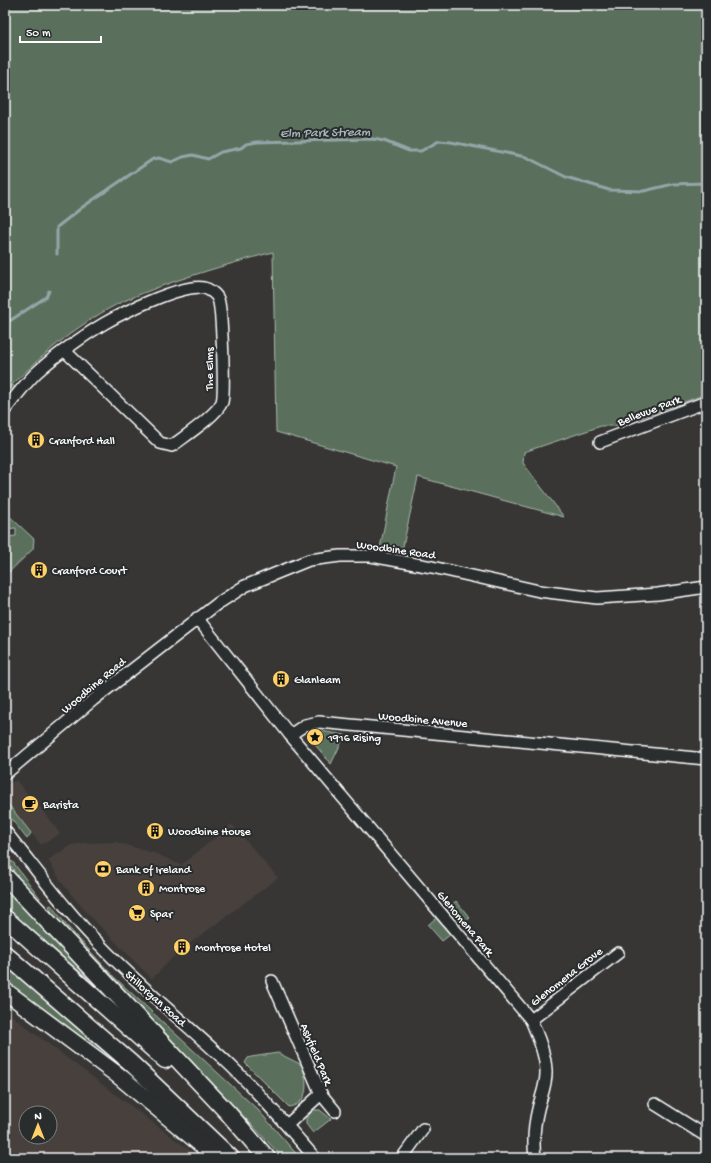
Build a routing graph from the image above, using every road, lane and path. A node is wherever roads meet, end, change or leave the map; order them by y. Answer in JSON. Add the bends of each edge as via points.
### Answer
{"nodes":[{"id":1,"x":65,"y":351,"type":"junction"},
{"id":2,"x":706,"y":402,"type":"edge"},
{"id":3,"x":5,"y":410,"type":"edge"},
{"id":4,"x":600,"y":442,"type":"dead end"},
{"id":5,"x":706,"y":586,"type":"edge"},
{"id":6,"x":197,"y":618,"type":"junction"},
{"id":7,"x":290,"y":735,"type":"junction"},
{"id":8,"x":706,"y":759,"type":"edge"},
{"id":9,"x":5,"y":774,"type":"edge"},
{"id":10,"x":5,"y":830,"type":"edge"},
{"id":11,"x":5,"y":876,"type":"edge"},
{"id":12,"x":5,"y":918,"type":"edge"},
{"id":13,"x":618,"y":953,"type":"dead end"},
{"id":14,"x":5,"y":954,"type":"edge"},
{"id":15,"x":272,"y":982,"type":"dead end"},
{"id":16,"x":5,"y":991,"type":"edge"},
{"id":17,"x":531,"y":1020,"type":"junction"},
{"id":18,"x":321,"y":1094,"type":"junction"},
{"id":19,"x":655,"y":1104,"type":"dead end"},
{"id":20,"x":335,"y":1111,"type":"dead end"},
{"id":21,"x":287,"y":1125,"type":"junction"},
{"id":22,"x":423,"y":1129,"type":"dead end"},
{"id":23,"x":706,"y":1136,"type":"edge"},
{"id":24,"x":218,"y":1158,"type":"edge"},
{"id":25,"x":231,"y":1158,"type":"edge"},
{"id":26,"x":266,"y":1158,"type":"edge"},
{"id":27,"x":315,"y":1158,"type":"edge"},
{"id":28,"x":402,"y":1158,"type":"edge"},
{"id":29,"x":534,"y":1158,"type":"edge"}],
"edges":[{"from":1,"to":1,"type":"street","name":"The Elms","via":[[160,442],[172,446],[214,412],[222,402],[223,349],[218,298],[204,288],[170,294],[149,302],[105,323]]},
{"from":1,"to":3,"type":"street","name":"The Elms","via":[[37,372]]},
{"from":2,"to":4,"type":"street","name":"Bellevue Park"},
{"from":5,"to":6,"type":"street","name":"Woodbine Road","via":[[658,594],[598,598],[539,591],[371,556],[340,556],[309,560],[245,586]]},
{"from":6,"to":7,"type":"street"},
{"from":6,"to":9,"type":"street","name":"Woodbine Road"},
{"from":7,"to":8,"type":"street","name":"Woodbine Avenue","via":[[305,725],[318,722]]},
{"from":7,"to":17,"type":"street","name":"Glenomena Park"},
{"from":10,"to":21,"type":"street","name":"Stillorgan Road","via":[[70,912],[99,944],[152,996],[232,1066]]},
{"from":11,"to":26,"type":"main road","via":[[228,1113]]},
{"from":12,"to":26,"type":"main road","via":[[134,1031]]},
{"from":13,"to":17,"type":"street","name":"Glenomena Grove"},
{"from":14,"to":25,"type":"main road","via":[[130,1062]]},
{"from":15,"to":18,"type":"street","name":"Ashfield Park"},
{"from":16,"to":24,"type":"main road","via":[[119,1076]]},
{"from":17,"to":29,"type":"street","name":"Glenomena Park","via":[[538,1036],[546,1071],[535,1127]]},
{"from":18,"to":20,"type":"street"},
{"from":18,"to":21,"type":"street","name":"Ashfield Park"},
{"from":19,"to":23,"type":"street"},
{"from":21,"to":27,"type":"street","name":"Stillorgan Road"},
{"from":22,"to":28,"type":"street"}]}
